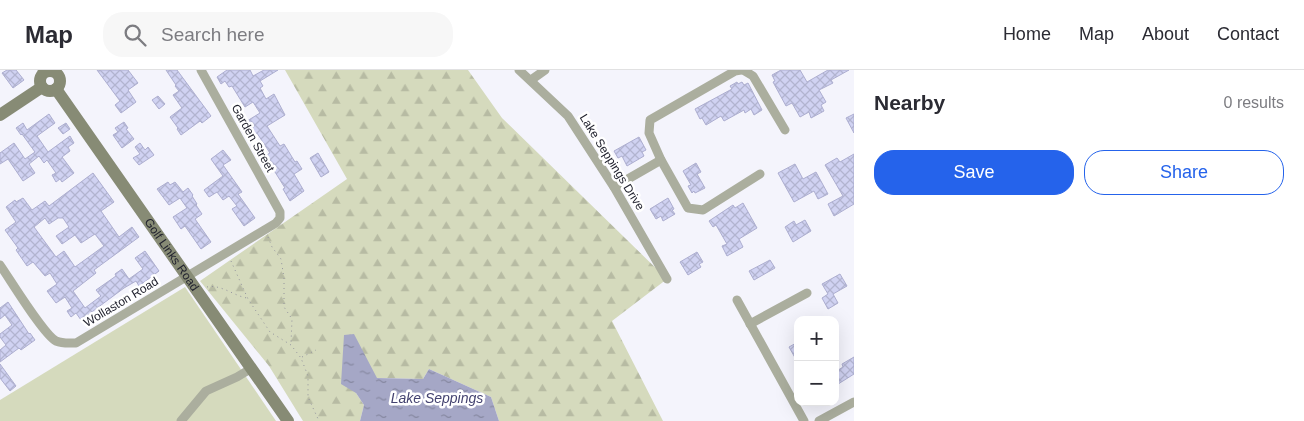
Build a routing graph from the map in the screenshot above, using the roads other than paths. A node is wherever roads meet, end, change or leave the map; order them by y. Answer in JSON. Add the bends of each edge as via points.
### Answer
{"nodes":[{"id":1,"x":202,"y":70,"type":"edge"},
{"id":2,"x":519,"y":70,"type":"edge"},
{"id":3,"x":545,"y":70,"type":"edge"},
{"id":4,"x":742,"y":70,"type":"edge"},
{"id":5,"x":43,"y":71,"type":"edge"},
{"id":6,"x":62,"y":72,"type":"edge"},
{"id":7,"x":532,"y":80,"type":"junction"},
{"id":8,"x":42,"y":87,"type":"junction"},
{"id":9,"x":56,"y":89,"type":"junction"},
{"id":10,"x":0,"y":114,"type":"edge"},
{"id":11,"x":784,"y":130,"type":"dead end"},
{"id":12,"x":660,"y":160,"type":"junction"},
{"id":13,"x":760,"y":174,"type":"dead end"},
{"id":14,"x":614,"y":187,"type":"junction"},
{"id":15,"x":280,"y":218,"type":"joint"},
{"id":16,"x":0,"y":264,"type":"edge"},
{"id":17,"x":187,"y":276,"type":"junction"},
{"id":18,"x":667,"y":279,"type":"dead end"},
{"id":19,"x":807,"y":293,"type":"dead end"},
{"id":20,"x":737,"y":300,"type":"dead end"},
{"id":21,"x":750,"y":324,"type":"junction"},
{"id":22,"x":252,"y":368,"type":"junction"},
{"id":23,"x":854,"y":402,"type":"edge"},
{"id":24,"x":181,"y":421,"type":"edge"},
{"id":25,"x":288,"y":421,"type":"edge"},
{"id":26,"x":804,"y":421,"type":"edge"},
{"id":27,"x":819,"y":421,"type":"edge"}],
"edges":[{"from":1,"to":15,"type":"street","name":"Garden Street","via":[[280,212]]},
{"from":2,"to":7,"type":"street","name":"Lake Seppings Drive"},
{"from":3,"to":7,"type":"street"},
{"from":4,"to":11,"type":"street","via":[[753,76]]},
{"from":4,"to":12,"type":"street","via":[[650,120],[649,133]]},
{"from":5,"to":6,"type":"main road"},
{"from":5,"to":8,"type":"main road"},
{"from":6,"to":9,"type":"main road"},
{"from":7,"to":14,"type":"street","name":"Lake Seppings Drive","via":[[568,116]]},
{"from":8,"to":9,"type":"main road","via":[[48,91]]},
{"from":8,"to":10,"type":"main road"},
{"from":9,"to":17,"type":"main road","name":"Golf Links Road"},
{"from":12,"to":13,"type":"street","via":[[688,208],[703,210]]},
{"from":12,"to":14,"type":"street"},
{"from":14,"to":18,"type":"street","name":"Lake Seppings Drive"},
{"from":15,"to":17,"type":"street","name":"Wollaston Road","via":[[266,230]]},
{"from":16,"to":17,"type":"street","name":"Wollaston Road","via":[[50,335],[64,343],[76,343]]},
{"from":17,"to":22,"type":"main road","name":"Golf Links Road"},
{"from":19,"to":21,"type":"street"},
{"from":20,"to":21,"type":"street"},
{"from":21,"to":26,"type":"street"},
{"from":22,"to":24,"type":"street","via":[[206,391]]},
{"from":22,"to":25,"type":"main road","name":"Golf Links Road"},
{"from":23,"to":27,"type":"street"}]}
